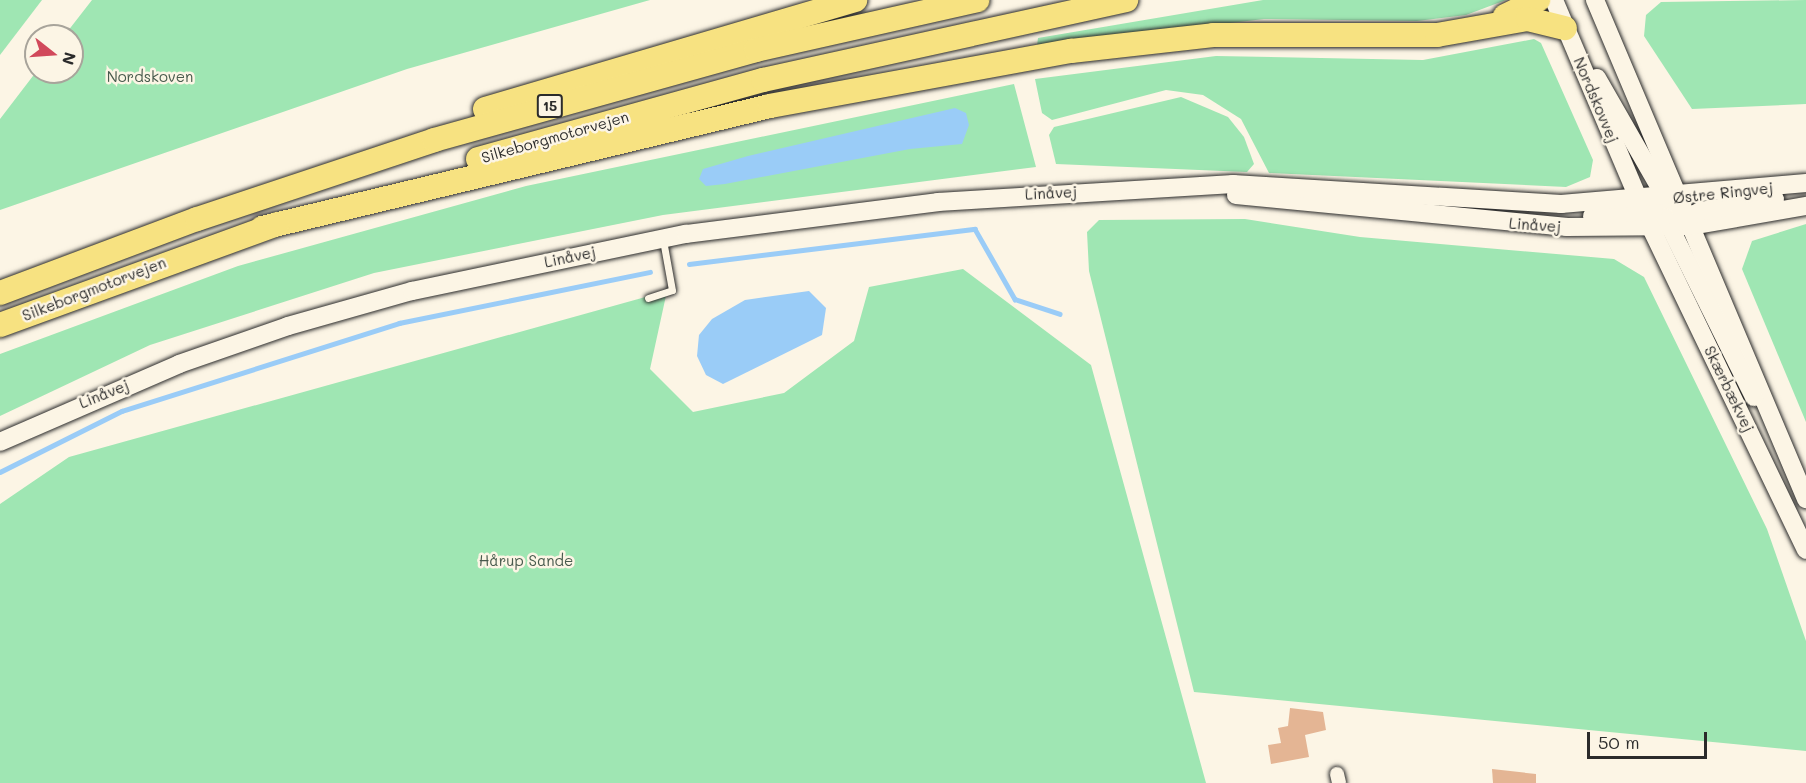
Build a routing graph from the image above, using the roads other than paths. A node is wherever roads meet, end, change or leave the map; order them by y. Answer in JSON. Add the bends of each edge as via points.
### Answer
{"nodes":[{"id":1,"x":855,"y":0,"type":"edge"},
{"id":2,"x":977,"y":0,"type":"edge"},
{"id":3,"x":1126,"y":0,"type":"edge"},
{"id":4,"x":1538,"y":0,"type":"edge"},
{"id":5,"x":1554,"y":0,"type":"edge"},
{"id":6,"x":1595,"y":0,"type":"edge"},
{"id":7,"x":1478,"y":28,"type":"junction"},
{"id":8,"x":1565,"y":28,"type":"junction"},
{"id":9,"x":1806,"y":183,"type":"edge"},
{"id":10,"x":1166,"y":189,"type":"junction"},
{"id":11,"x":1806,"y":191,"type":"edge"},
{"id":12,"x":1806,"y":206,"type":"edge"},
{"id":13,"x":1667,"y":213,"type":"junction"},
{"id":14,"x":197,"y":219,"type":"junction"},
{"id":15,"x":262,"y":228,"type":"junction"},
{"id":16,"x":663,"y":237,"type":"junction"},
{"id":17,"x":0,"y":293,"type":"edge"},
{"id":18,"x":648,"y":298,"type":"dead end"},
{"id":19,"x":0,"y":325,"type":"edge"},
{"id":20,"x":0,"y":442,"type":"edge"},
{"id":21,"x":1806,"y":499,"type":"edge"},
{"id":22,"x":1806,"y":550,"type":"edge"}],
"edges":[{"from":1,"to":14,"type":"highway","via":[[523,96]]},
{"from":2,"to":14,"type":"highway","name":"Silkeborgmotorvejen","number":"15","via":[[594,93]]},
{"from":3,"to":15,"type":"highway","name":"Silkeborgmotorvejen","number":"15","via":[[695,98]]},
{"from":4,"to":7,"type":"highway"},
{"from":5,"to":8,"type":"main road","name":"Nordskovvej"},
{"from":6,"to":13,"type":"main road"},
{"from":7,"to":8,"type":"highway","via":[[1528,19]]},
{"from":7,"to":15,"type":"highway","via":[[1437,35],[1213,35],[1071,51],[770,106]]},
{"from":8,"to":13,"type":"main road"},
{"from":8,"to":13,"type":"main road","name":"Nordskovvej"},
{"from":9,"to":13,"type":"main road","name":"Østre Ringvej"},
{"from":10,"to":13,"type":"main road","name":"Linåvej","via":[[1290,185]]},
{"from":10,"to":13,"type":"main road","name":"Linåvej","via":[[1567,227]]},
{"from":10,"to":16,"type":"main road","name":"Linåvej","via":[[938,202]]},
{"from":11,"to":13,"type":"main road"},
{"from":12,"to":13,"type":"main road","name":"Østre Ringvej"},
{"from":13,"to":21,"type":"main road","name":"Skærbækvej","via":[[1785,448]]},
{"from":13,"to":22,"type":"main road","name":"Skærbækvej","via":[[1665,255]]},
{"from":14,"to":17,"type":"highway","name":"Silkeborgmotorvejen","number":"15"},
{"from":15,"to":19,"type":"highway","name":"Silkeborgmotorvejen","number":"15"},
{"from":16,"to":18,"type":"lane","via":[[672,290]]},
{"from":16,"to":20,"type":"main road","name":"Linåvej","via":[[412,291],[288,326],[60,411]]}]}
